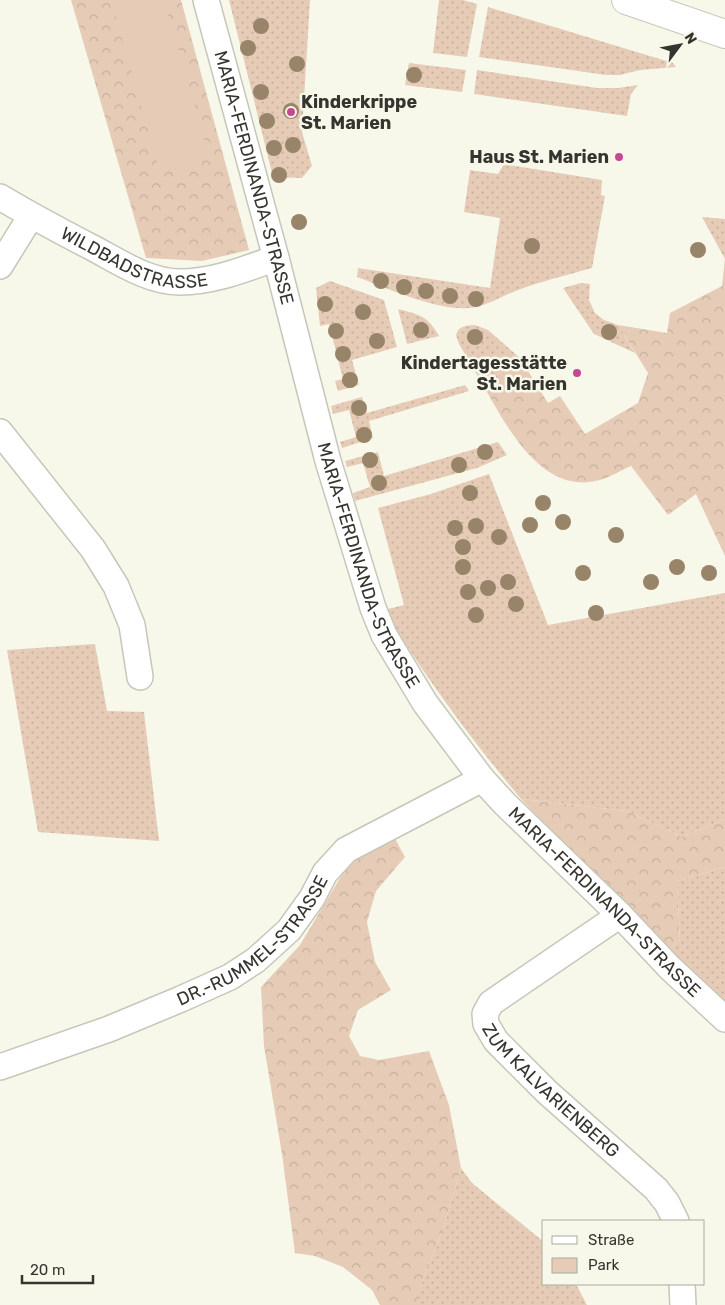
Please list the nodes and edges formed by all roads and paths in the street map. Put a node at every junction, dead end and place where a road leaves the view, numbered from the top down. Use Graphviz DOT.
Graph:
graph roads {
  1 [pos="206,0"];
  2 [pos="626,0"];
  3 [pos="725,34"];
  4 [pos="0,197"];
  5 [pos="31,216"];
  6 [pos="276,258"];
  7 [pos="0,266"];
  8 [pos="0,432"];
  9 [pos="140,677"];
  10 [pos="482,779"];
  11 [pos="620,915"];
  12 [pos="725,1019"];
  13 [pos="0,1068"];
  14 [pos="676,1220"];
  15 [pos="682,1285"];
  16 [pos="683,1305"];
  1 -- 6 [label="street, MARIA-FERDINANDA-STRASSE"];
  2 -- 3 [label="main road"];
  4 -- 5 [label="street, WILDBADSTRASSE"];
  5 -- 6 [label="street, WILDBADSTRASSE"];
  5 -- 7 [label="street"];
  6 -- 10 [label="street, MARIA-FERDINANDA-STRASSE"];
  8 -- 9 [label="street"];
  10 -- 11 [label="street, MARIA-FERDINANDA-STRASSE"];
  10 -- 13 [label="street, DR.-RUMMEL-STRASSE"];
  11 -- 12 [label="street, MARIA-FERDINANDA-STRASSE"];
  11 -- 14 [label="street, ZUM KALVARIENBERG"];
  15 -- 16 [label="street"];
}
